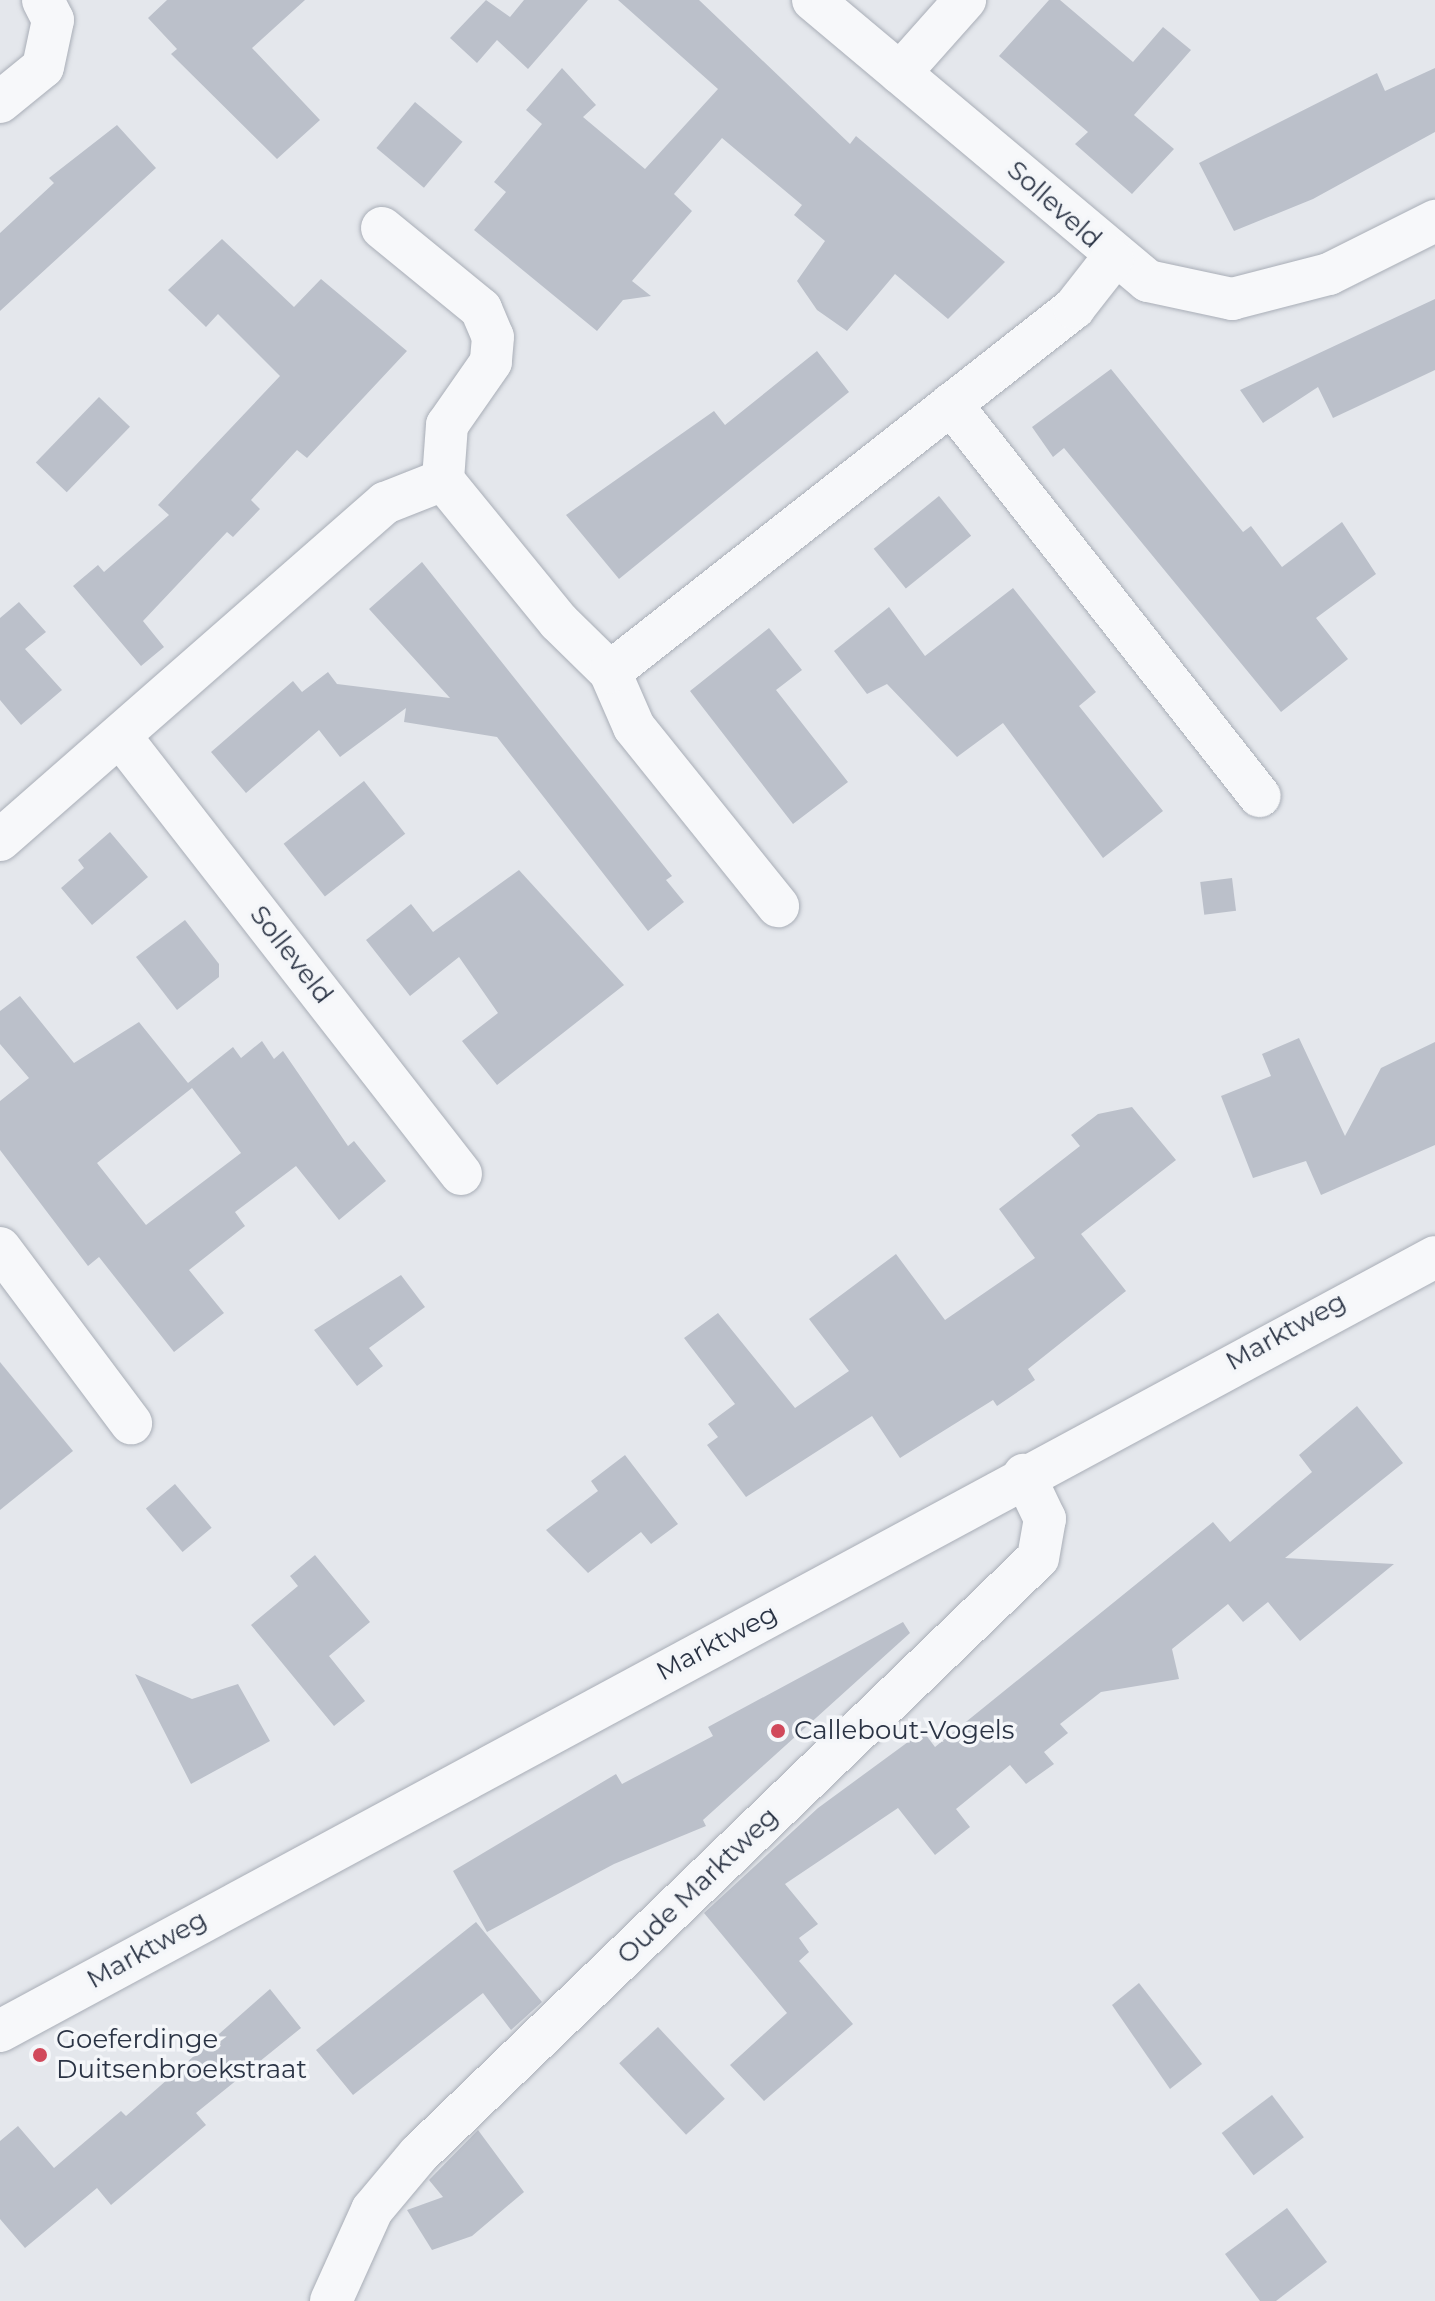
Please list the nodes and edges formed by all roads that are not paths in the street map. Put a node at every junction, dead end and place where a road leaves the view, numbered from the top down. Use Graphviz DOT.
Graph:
graph roads {
  1 [pos="43,0"];
  2 [pos="813,0"];
  3 [pos="965,0"];
  4 [pos="900,73"];
  5 [pos="0,102"];
  6 [pos="1435,221"];
  7 [pos="382,228"];
  8 [pos="1113,258"];
  9 [pos="951,404"];
  10 [pos="443,480"];
  11 [pos="610,672"];
  12 [pos="120,736"];
  13 [pos="1259,796"];
  14 [pos="0,840"];
  15 [pos="778,906"];
  16 [pos="461,1174"];
  17 [pos="0,1248"];
  18 [pos="1435,1257"];
  19 [pos="131,1423"];
  20 [pos="1024,1475"];
  21 [pos="0,2031"];
  22 [pos="331,2301"];
  1 -- 5 [label="street"];
  2 -- 4 [label="street, Solleveld"];
  3 -- 4 [label="street"];
  4 -- 8 [label="street, Solleveld"];
  6 -- 8 [label="street"];
  7 -- 10 [label="street"];
  8 -- 9 [label="street, Solleveld"];
  9 -- 11 [label="street, Solleveld"];
  9 -- 13 [label="street"];
  10 -- 11 [label="street"];
  10 -- 12 [label="street"];
  11 -- 15 [label="street"];
  12 -- 14 [label="street"];
  12 -- 16 [label="street, Solleveld"];
  17 -- 19 [label="street"];
  18 -- 20 [label="street, Marktweg"];
  20 -- 21 [label="street, Marktweg"];
  20 -- 22 [label="street, Oude Marktweg"];
}
